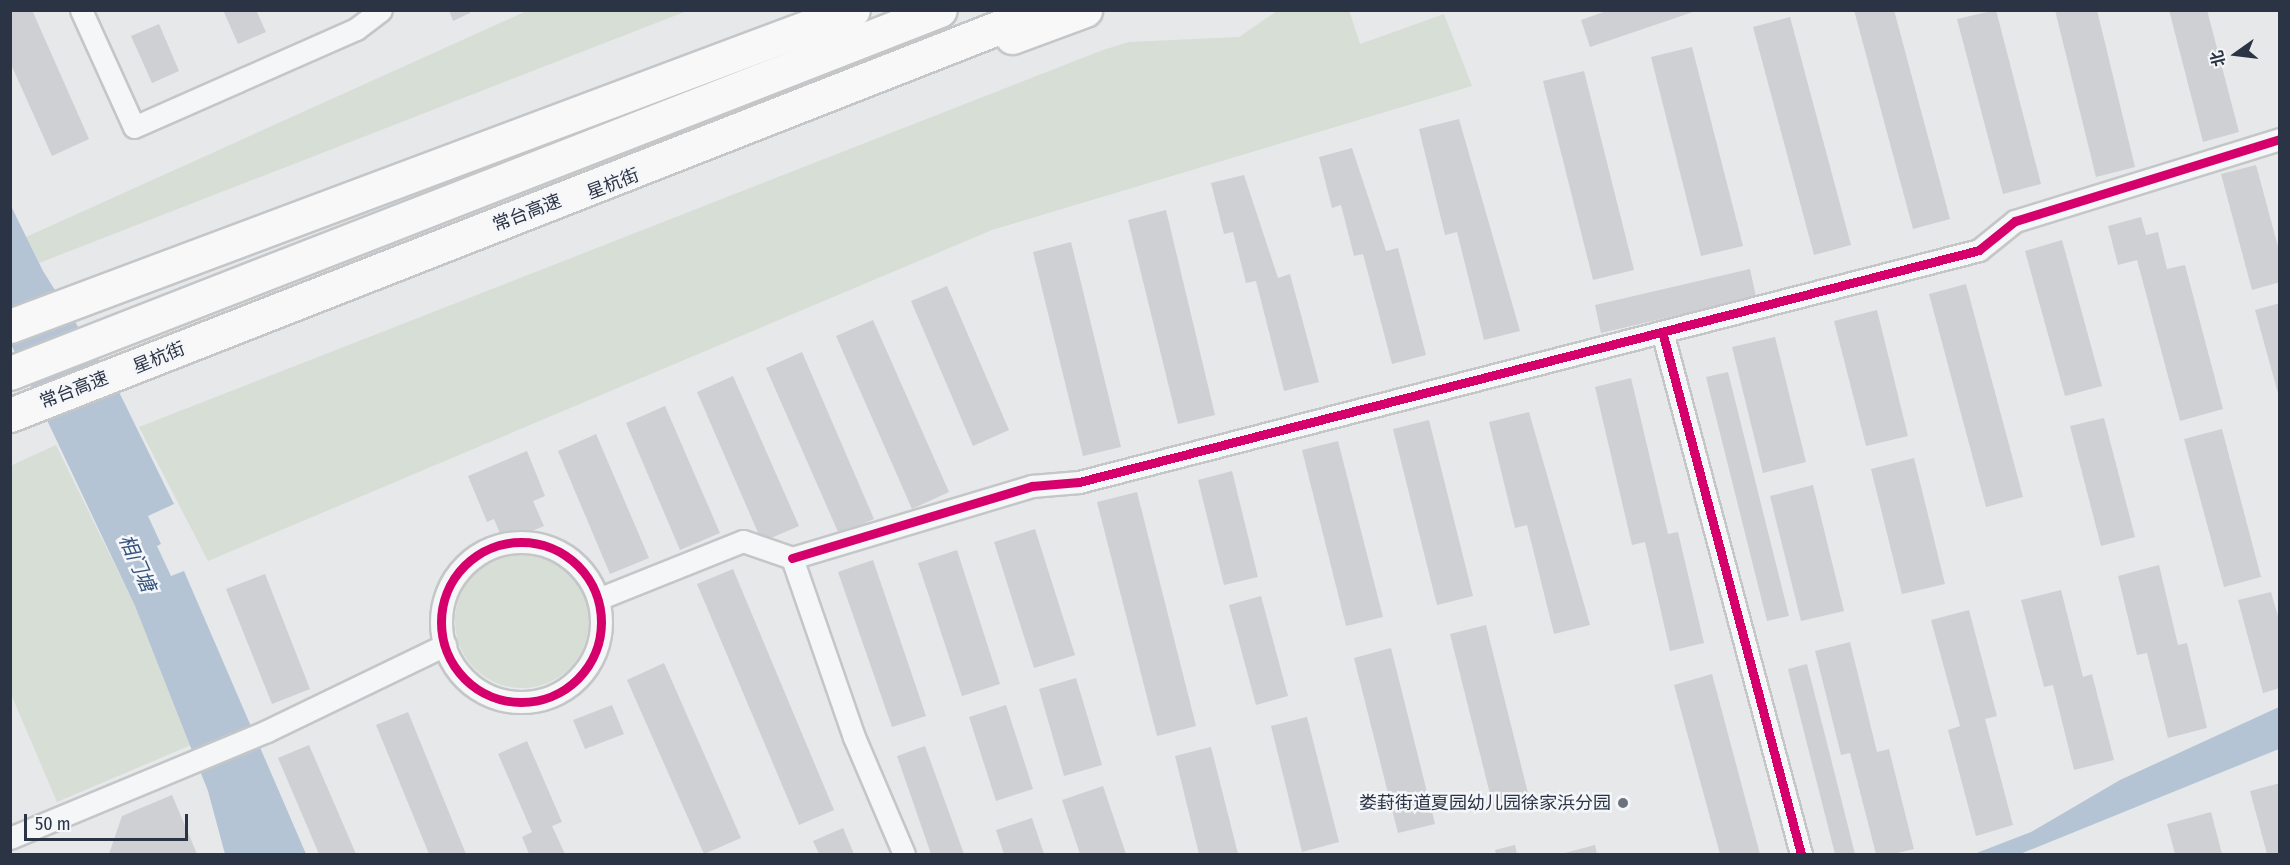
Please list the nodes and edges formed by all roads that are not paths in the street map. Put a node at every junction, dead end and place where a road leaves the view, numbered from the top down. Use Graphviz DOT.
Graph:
graph roads {
  1 [pos="81,10"];
  2 [pos="381,10"];
  3 [pos="853,10"];
  4 [pos="940,10"];
  5 [pos="1043,10"];
  6 [pos="1085,10"];
  7 [pos="2280,139"];
  8 [pos="10,326"];
  9 [pos="1663,335"];
  10 [pos="10,373"];
  11 [pos="18,415"];
  12 [pos="792,558"];
  13 [pos="598,599"];
  14 [pos="445,645"];
  15 [pos="10,838"];
  16 [pos="904,855"];
  17 [pos="1801,855"];
  1 -- 2 [label="street"];
  3 -- 8 [label="main road"];
  4 -- 10 [label="main road"];
  5 -- 11 [label="main road, 常台高速"];
  6 -- 11 [label="main road, 星杭街"];
  7 -- 9 [label="street"];
  9 -- 12 [label="street"];
  9 -- 17 [label="street"];
  12 -- 13 [label="street"];
  12 -- 16 [label="street"];
  13 -- 14 [label="street"];
  13 -- 14 [label="street"];
  14 -- 15 [label="street"];
}
